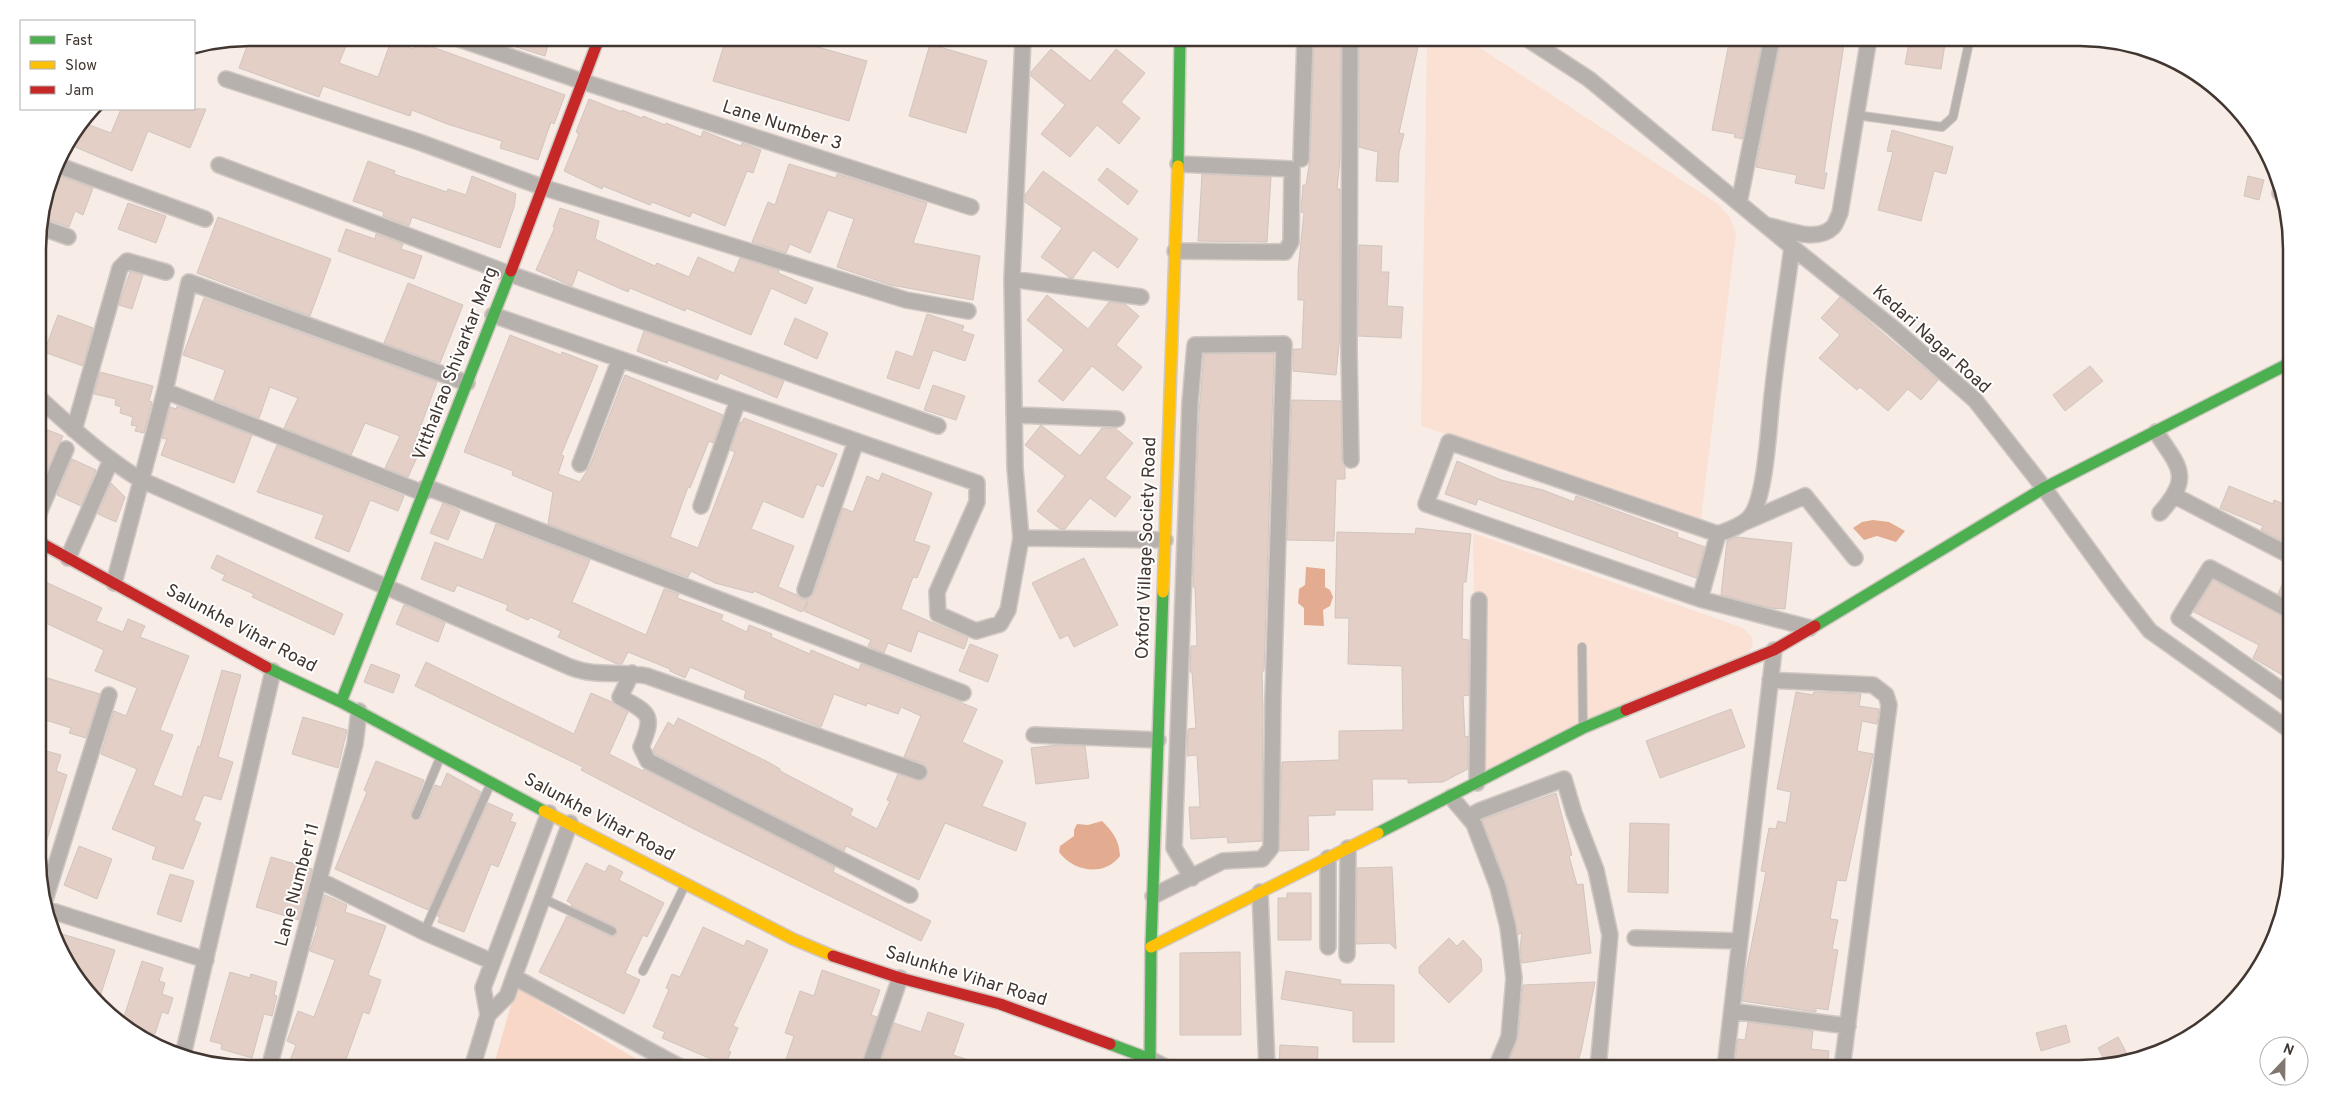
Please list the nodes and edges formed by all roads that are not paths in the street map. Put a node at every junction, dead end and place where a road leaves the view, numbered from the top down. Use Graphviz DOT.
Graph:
graph roads {
  1 [pos="479,46"];
  2 [pos="596,46"];
  3 [pos="1023,46"];
  4 [pos="1180,46"];
  5 [pos="1305,46"];
  6 [pos="1350,46"];
  7 [pos="1538,46"];
  8 [pos="1770,46"];
  9 [pos="1868,46"];
  10 [pos="1968,46"];
  11 [pos="226,79"];
  12 [pos="581,81"];
  13 [pos="1856,115"];
  14 [pos="1301,159"];
  15 [pos="1178,164"];
  16 [pos="219,165"];
  17 [pos="64,167"];
  18 [pos="542,187"];
  19 [pos="1739,203"];
  20 [pos="972,207"];
  21 [pos="205,218"];
  22 [pos="1766,226"];
  23 [pos="48,229"];
  24 [pos="68,237"];
  25 [pos="1792,247"];
  26 [pos="1175,251"];
  27 [pos="166,272"];
  28 [pos="510,274"];
  29 [pos="1012,279"];
  30 [pos="1142,297"];
  31 [pos="968,311"];
  32 [pos="493,316"];
  33 [pos="1172,345"];
  34 [pos="1194,345"];
  35 [pos="620,359"];
  36 [pos="2283,367"];
  37 [pos="467,383"];
  38 [pos="164,391"];
  39 [pos="738,400"];
  40 [pos="46,404"];
  41 [pos="1014,416"];
  42 [pos="1117,419"];
  43 [pos="938,426"];
  44 [pos="74,430"];
  45 [pos="2156,432"];
  46 [pos="856,441"];
  47 [pos="66,449"];
  48 [pos="111,460"];
  49 [pos="1351,460"];
  50 [pos="580,464"];
  51 [pos="142,480"];
  52 [pos="2044,488"];
  53 [pos="425,490"];
  54 [pos="46,496"];
  55 [pos="2175,496"];
  56 [pos="701,506"];
  57 [pos="2160,513"];
  58 [pos="1741,524"];
  59 [pos="1718,534"];
  60 [pos="1021,538"];
  61 [pos="1165,540"];
  62 [pos="46,546"];
  63 [pos="2283,552"];
  64 [pos="68,558"];
  65 [pos="1855,558"];
  66 [pos="114,583"];
  67 [pos="387,586"];
  68 [pos="805,590"];
  69 [pos="1700,599"];
  70 [pos="1479,600"];
  71 [pos="2283,606"];
  72 [pos="1810,628"];
  73 [pos="1582,647"];
  74 [pos="1774,650"];
  75 [pos="273,671"];
  76 [pos="632,673"];
  77 [pos="1770,680"];
  78 [pos="2283,691"];
  79 [pos="963,694"];
  80 [pos="109,695"];
  81 [pos="342,702"];
  82 [pos="359,711"];
  83 [pos="2283,725"];
  84 [pos="1583,728"];
  85 [pos="1034,735"];
  86 [pos="1158,740"];
  87 [pos="441,756"];
  88 [pos="919,772"];
  89 [pos="1477,783"];
  90 [pos="491,784"];
  91 [pos="1451,797"];
  92 [pos="549,813"];
  93 [pos="416,815"];
  94 [pos="1469,818"];
  95 [pos="570,823"];
  96 [pos="1348,848"];
  97 [pos="1328,858"];
  98 [pos="319,880"];
  99 [pos="1188,880"];
  100 [pos="685,885"];
  101 [pos="49,888"];
  102 [pos="1260,892"];
  103 [pos="910,895"];
  104 [pos="1154,896"];
  105 [pos="542,898"];
  106 [pos="53,911"];
  107 [pos="612,931"];
  108 [pos="424,932"];
  109 [pos="1635,938"];
  110 [pos="1740,941"];
  111 [pos="1151,947"];
  112 [pos="1328,947"];
  113 [pos="1347,955"];
  114 [pos="206,960"];
  115 [pos="493,962"];
  116 [pos="643,971"];
  117 [pos="514,977"];
  118 [pos="900,978"];
  119 [pos="1732,1011"];
  120 [pos="488,1015"];
  121 [pos="1848,1026"];
  122 [pos="184,1049"];
  123 [pos="1150,1059"];
  124 [pos="271,1060"];
  125 [pos="474,1060"];
  126 [pos="667,1060"];
  127 [pos="872,1060"];
  128 [pos="1267,1060"];
  129 [pos="1499,1060"];
  130 [pos="1599,1060"];
  131 [pos="1726,1060"];
  132 [pos="1843,1060"];
  1 -- 12 [label="street, Lane Number 3"];
  2 -- 12 [label="street, Vitthalrao Shivarkar Marg"];
  3 -- 29 [label="street"];
  4 -- 15 [label="street, Oxford Village Society Road"];
  5 -- 14 [label="street"];
  6 -- 49 [label="street"];
  7 -- 19 [label="street, Kedari Nagar Road"];
  8 -- 19 [label="street"];
  9 -- 13 [label="street"];
  10 -- 13 [label="lane"];
  11 -- 18 [label="street"];
  12 -- 18 [label="street, Vitthalrao Shivarkar Marg"];
  12 -- 20 [label="street, Lane Number 3"];
  13 -- 22 [label="street"];
  15 -- 26 [label="street, Oxford Village Society Road"];
  15 -- 26 [label="street"];
  16 -- 28 [label="street"];
  17 -- 21 [label="street"];
  18 -- 28 [label="street, Vitthalrao Shivarkar Marg"];
  18 -- 31 [label="street"];
  19 -- 22 [label="street, Kedari Nagar Road"];
  22 -- 25 [label="street, Kedari Nagar Road"];
  23 -- 24 [label="street"];
  25 -- 52 [label="street, Kedari Nagar Road"];
  25 -- 58 [label="street"];
  26 -- 33 [label="street, Oxford Village Society Road"];
  27 -- 44 [label="street"];
  28 -- 32 [label="street, Vitthalrao Shivarkar Marg"];
  28 -- 43 [label="street"];
  29 -- 30 [label="street"];
  29 -- 41 [label="street"];
  32 -- 35 [label="street"];
  32 -- 37 [label="street, Vitthalrao Shivarkar Marg"];
  33 -- 34 [label="street"];
  33 -- 61 [label="street, Oxford Village Society Road"];
  34 -- 99 [label="street"];
  34 -- 99 [label="street"];
  35 -- 39 [label="street"];
  35 -- 50 [label="street"];
  36 -- 45 [label="street"];
  37 -- 38 [label="street"];
  37 -- 53 [label="street, Vitthalrao Shivarkar Marg"];
  38 -- 51 [label="street"];
  38 -- 53 [label="street"];
  39 -- 46 [label="street"];
  39 -- 56 [label="street"];
  40 -- 44 [label="street"];
  41 -- 42 [label="street"];
  41 -- 60 [label="street"];
  44 -- 48 [label="street"];
  45 -- 52 [label="street"];
  45 -- 55 [label="street"];
  46 -- 60 [label="street"];
  46 -- 68 [label="street"];
  47 -- 54 [label="street"];
  48 -- 51 [label="street"];
  48 -- 64 [label="street"];
  51 -- 66 [label="street"];
  51 -- 67 [label="street"];
  52 -- 72 [label="street"];
  52 -- 83 [label="street, Kedari Nagar Road"];
  53 -- 67 [label="street, Vitthalrao Shivarkar Marg"];
  53 -- 79 [label="street"];
  55 -- 57 [label="street"];
  55 -- 63 [label="street"];
  58 -- 59 [label="street"];
  58 -- 65 [label="street"];
  59 -- 69 [label="street"];
  59 -- 69 [label="street"];
  60 -- 61 [label="street"];
  61 -- 86 [label="street, Oxford Village Society Road"];
  62 -- 64 [label="street, Salunkhe Vihar Road"];
  64 -- 66 [label="street, Salunkhe Vihar Road"];
  66 -- 75 [label="street, Salunkhe Vihar Road"];
  67 -- 76 [label="street"];
  67 -- 81 [label="street, Vitthalrao Shivarkar Marg"];
  69 -- 72 [label="street"];
  70 -- 89 [label="street"];
  71 -- 78 [label="street"];
  72 -- 74 [label="street"];
  73 -- 84 [label="lane"];
  74 -- 77 [label="street"];
  74 -- 84 [label="street"];
  75 -- 81 [label="street, Salunkhe Vihar Road"];
  75 -- 114 [label="street"];
  76 -- 88 [label="street"];
  76 -- 103 [label="street"];
  77 -- 110 [label="street"];
  77 -- 121 [label="street"];
  80 -- 101 [label="street"];
  81 -- 82 [label="street, Salunkhe Vihar Road"];
  82 -- 87 [label="street, Salunkhe Vihar Road"];
  82 -- 98 [label="street, Lane Number 11"];
  84 -- 89 [label="street"];
  85 -- 86 [label="street"];
  86 -- 104 [label="street, Oxford Village Society Road"];
  87 -- 90 [label="street, Salunkhe Vihar Road"];
  87 -- 93 [label="lane"];
  89 -- 91 [label="street"];
  90 -- 92 [label="street, Salunkhe Vihar Road"];
  90 -- 108 [label="lane"];
  91 -- 94 [label="street"];
  91 -- 96 [label="street"];
  92 -- 95 [label="street, Salunkhe Vihar Road"];
  92 -- 115 [label="street"];
  94 -- 129 [label="street"];
  94 -- 130 [label="street"];
  95 -- 100 [label="street, Salunkhe Vihar Road"];
  95 -- 105 [label="street"];
  96 -- 97 [label="street"];
  96 -- 113 [label="street"];
  97 -- 102 [label="street"];
  97 -- 112 [label="street"];
  98 -- 108 [label="street"];
  98 -- 124 [label="street, Lane Number 11"];
  99 -- 104 [label="street"];
  100 -- 116 [label="lane"];
  100 -- 118 [label="street, Salunkhe Vihar Road"];
  102 -- 111 [label="street"];
  102 -- 128 [label="street"];
  104 -- 111 [label="street, Oxford Village Society Road"];
  105 -- 107 [label="lane"];
  105 -- 117 [label="street"];
  106 -- 114 [label="street"];
  108 -- 115 [label="street"];
  109 -- 110 [label="street"];
  110 -- 119 [label="street"];
  111 -- 123 [label="street, Oxford Village Society Road"];
  114 -- 122 [label="street"];
  115 -- 120 [label="street"];
  117 -- 120 [label="street"];
  117 -- 126 [label="street"];
  118 -- 123 [label="street, Salunkhe Vihar Road"];
  118 -- 127 [label="street"];
  119 -- 121 [label="street"];
  119 -- 131 [label="street"];
  120 -- 125 [label="street"];
  121 -- 132 [label="street"];
}
